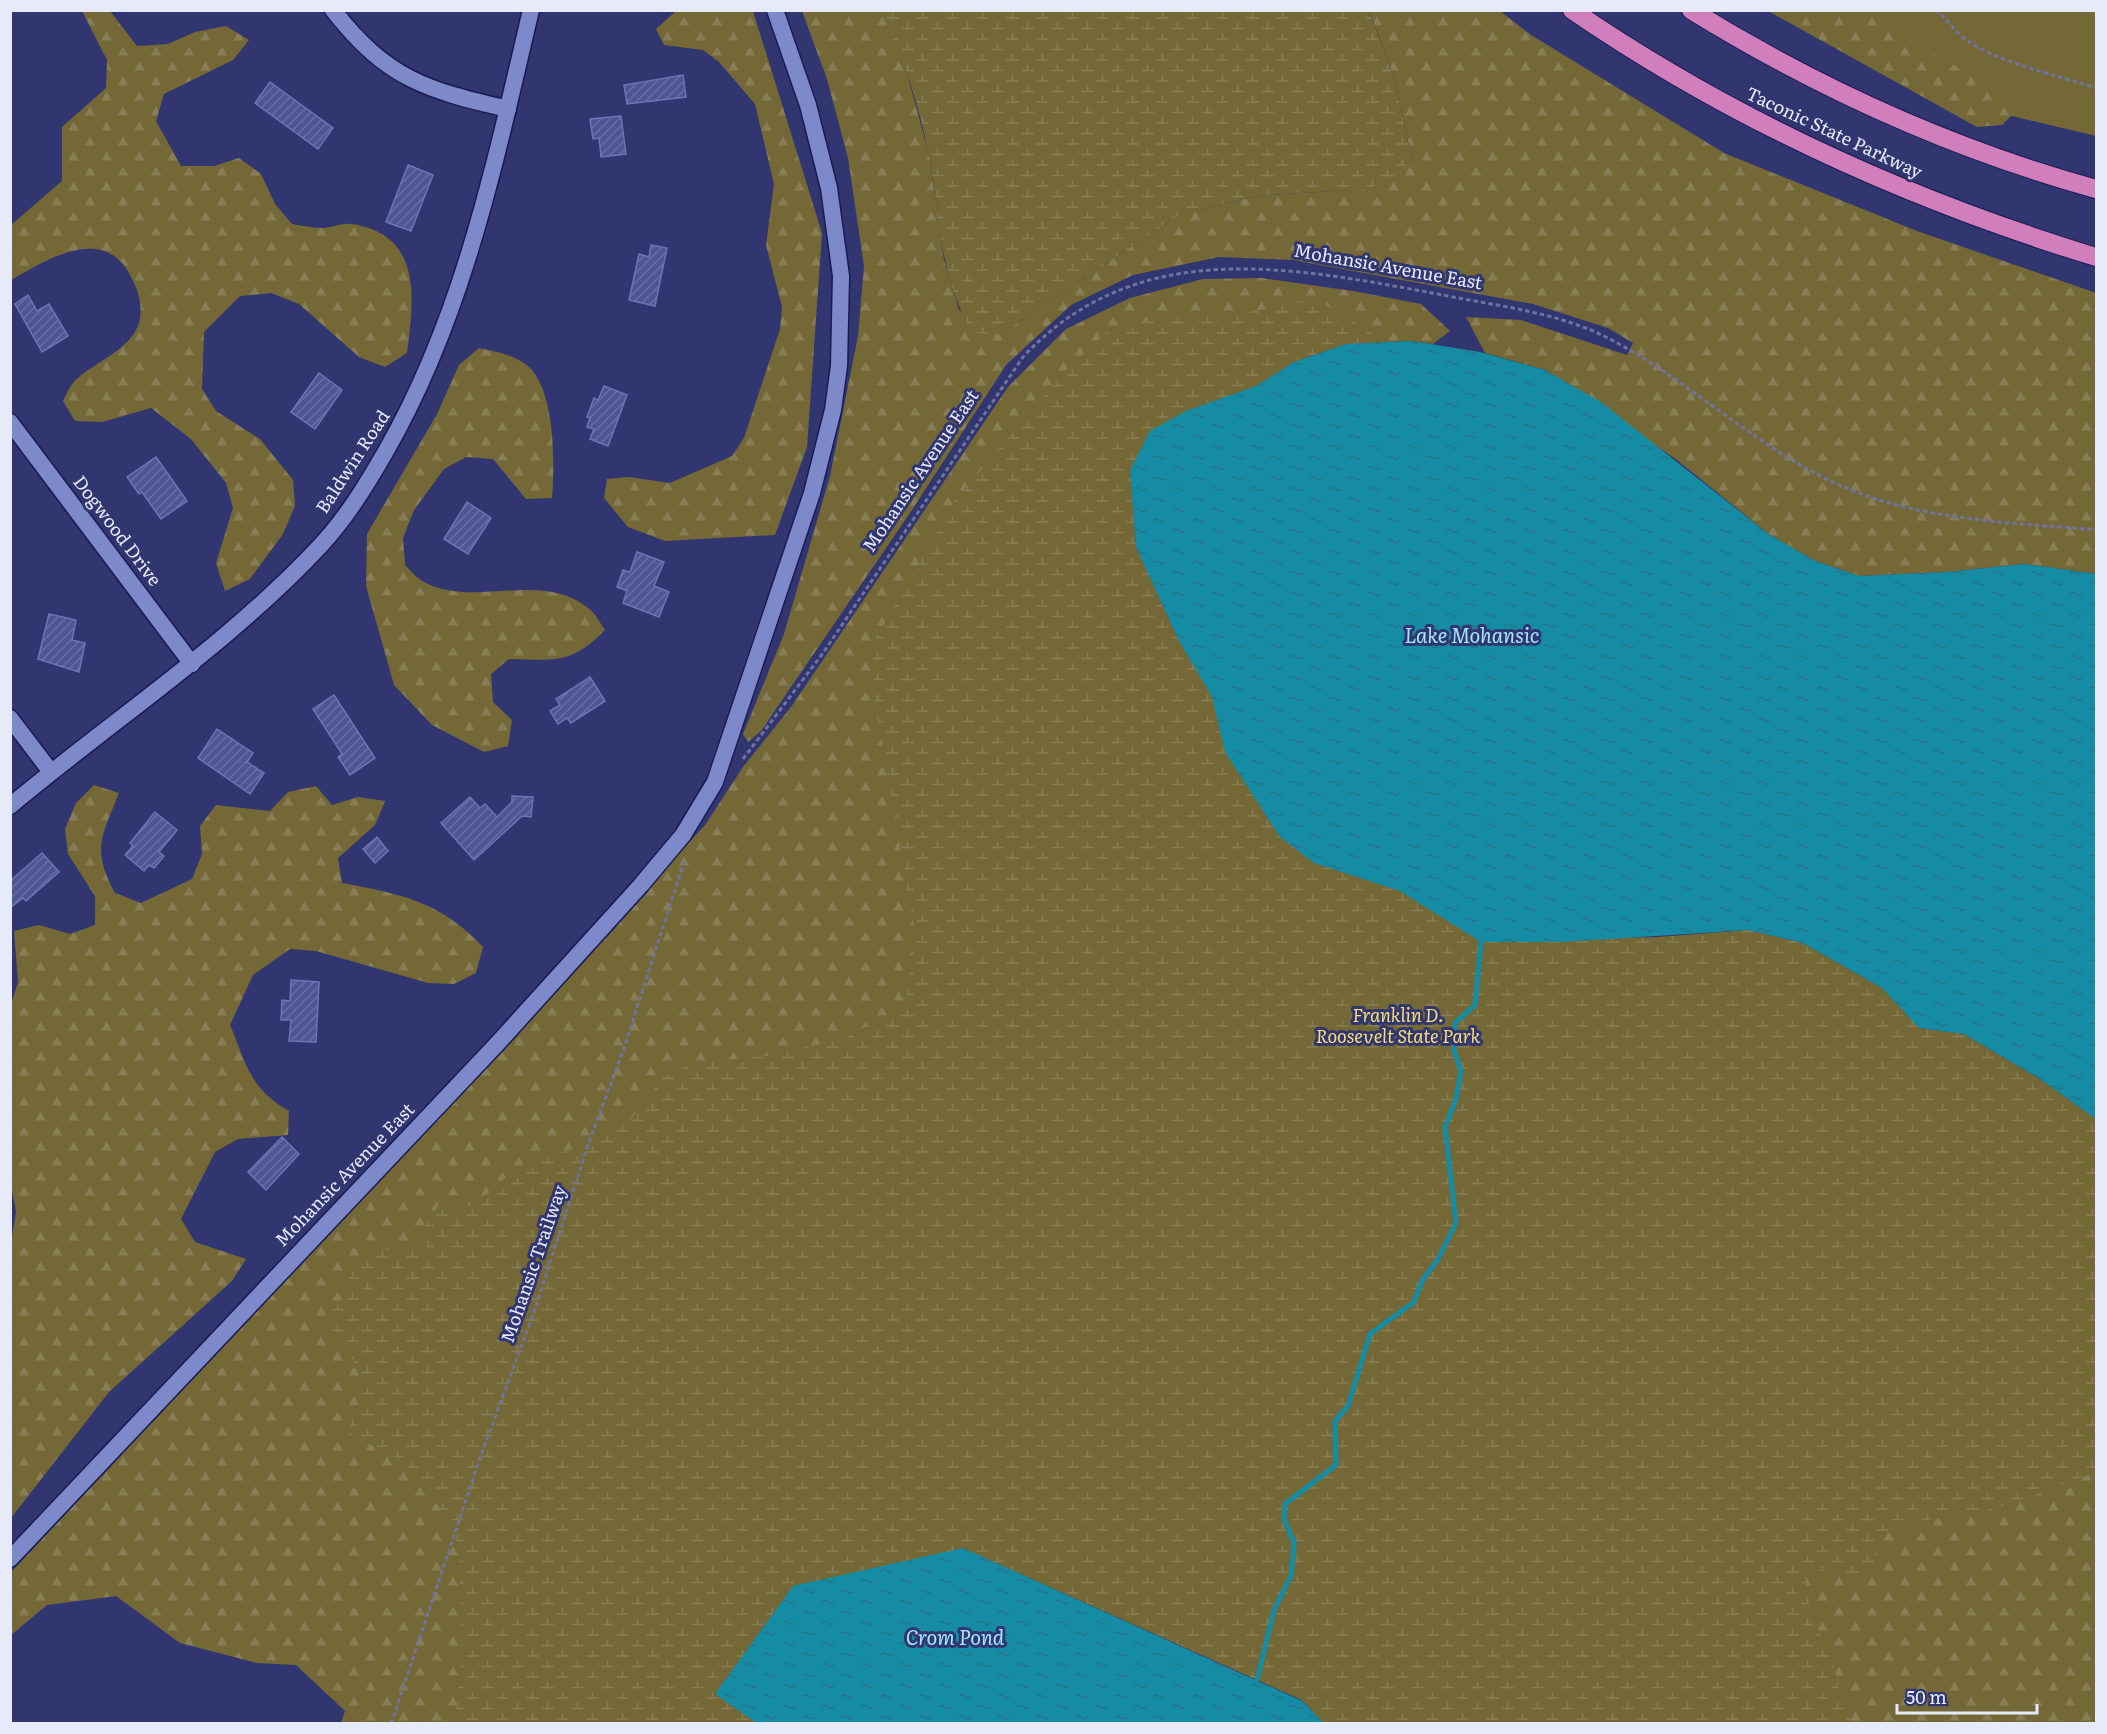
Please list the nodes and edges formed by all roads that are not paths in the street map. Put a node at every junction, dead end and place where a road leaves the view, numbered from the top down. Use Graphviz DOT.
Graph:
graph roads {
  1 [pos="333,10"];
  2 [pos="531,10"];
  3 [pos="775,10"];
  4 [pos="1572,10"];
  5 [pos="1691,10"];
  6 [pos="508,109"];
  7 [pos="2097,189"];
  8 [pos="2097,256"];
  9 [pos="10,422"];
  10 [pos="192,664"];
  11 [pos="10,718"];
  12 [pos="51,772"];
  13 [pos="10,806"];
  14 [pos="10,1559"];
  1 -- 6 [label="street"];
  2 -- 6 [label="street, Baldwin Road"];
  3 -- 14 [label="street, Mohansic Avenue East"];
  4 -- 8 [label="highway, Taconic State Parkway"];
  5 -- 7 [label="highway"];
  6 -- 10 [label="street, Baldwin Road"];
  9 -- 10 [label="street, Dogwood Drive"];
  10 -- 12 [label="street, Baldwin Road"];
  11 -- 12 [label="street"];
  12 -- 13 [label="street, Baldwin Road"];
}
